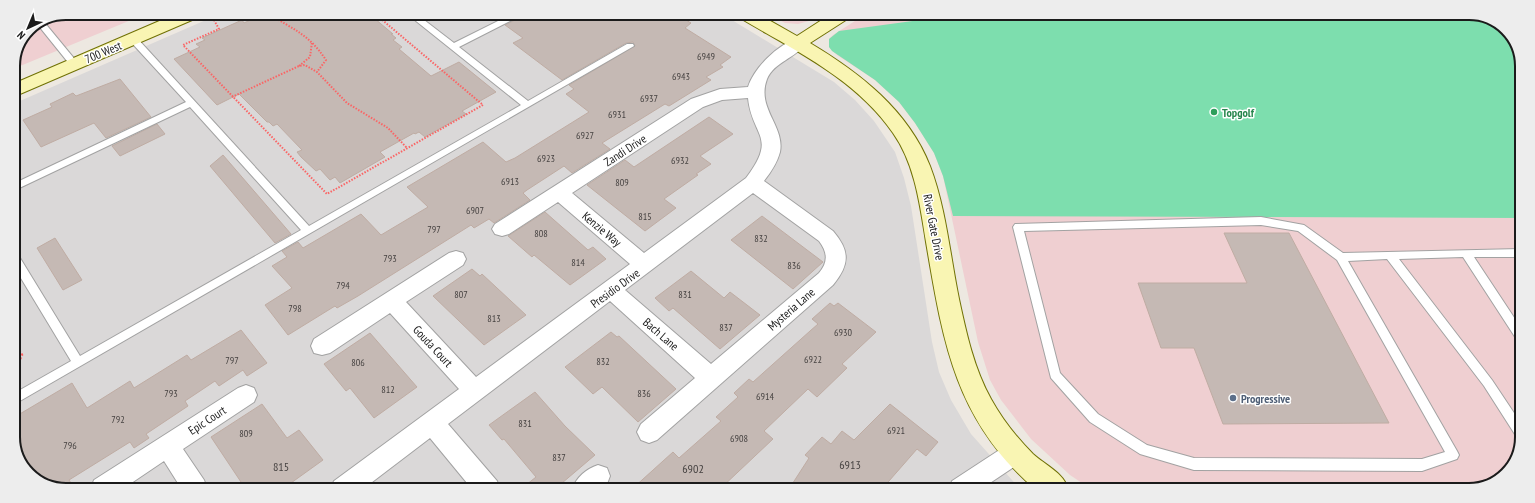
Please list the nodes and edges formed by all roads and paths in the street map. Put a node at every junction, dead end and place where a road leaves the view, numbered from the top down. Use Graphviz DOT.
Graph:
graph roads {
  1 [pos="170,20"];
  2 [pos="214,20"];
  3 [pos="278,20"];
  4 [pos="382,20"];
  5 [pos="418,20"];
  6 [pos="505,20"];
  7 [pos="756,20"];
  8 [pos="834,20"];
  9 [pos="48,32"];
  10 [pos="133,39"];
  11 [pos="312,42"];
  12 [pos="797,44"];
  13 [pos="630,46"];
  14 [pos="453,47"];
  15 [pos="74,64"];
  16 [pos="299,66"];
  17 [pos="317,72"];
  18 [pos="20,88"];
  19 [pos="756,92"];
  20 [pos="232,97"];
  21 [pos="192,103"];
  22 [pos="527,105"];
  23 [pos="407,148"];
  24 [pos="753,184"];
  25 [pos="20,185"];
  26 [pos="558,193"];
  27 [pos="502,229"];
  28 [pos="308,231"];
  29 [pos="1466,253"];
  30 [pos="1515,253"];
  31 [pos="1390,255"];
  32 [pos="1341,257"];
  33 [pos="456,259"];
  34 [pos="645,265"];
  35 [pos="20,268"];
  36 [pos="611,290"];
  37 [pos="392,301"];
  38 [pos="1515,328"];
  39 [pos="322,346"];
  40 [pos="78,363"];
  41 [pos="711,378"];
  42 [pos="475,391"];
  43 [pos="246,395"];
  44 [pos="20,396"];
  45 [pos="432,423"];
  46 [pos="1515,424"];
  47 [pos="649,432"];
  48 [pos="168,446"];
  49 [pos="1015,453"];
  50 [pos="111,483"];
  51 [pos="192,483"];
  52 [pos="350,483"];
  53 [pos="483,483"];
  54 [pos="970,483"];
  55 [pos="1048,483"];
  1 -- 10 [label="street, 700 West"];
  2 -- 20 [label="path"];
  3 -- 11 [label="path"];
  4 -- 23 [label="path"];
  5 -- 14 [label="lane"];
  6 -- 14 [label="lane"];
  7 -- 12 [label="street, River Gate Drive"];
  8 -- 12 [label="street"];
  9 -- 15 [label="lane"];
  10 -- 15 [label="street, 700 West"];
  10 -- 21 [label="lane"];
  11 -- 16 [label="path"];
  11 -- 17 [label="path"];
  12 -- 19 [label="street"];
  12 -- 49 [label="street, River Gate Drive"];
  13 -- 22 [label="lane"];
  14 -- 22 [label="lane"];
  15 -- 18 [label="street, 700 West"];
  16 -- 17 [label="path"];
  16 -- 20 [label="path"];
  17 -- 23 [label="path"];
  19 -- 24 [label="street, Presidio Drive"];
  19 -- 26 [label="street, Zandi Drive"];
  20 -- 23 [label="path"];
  21 -- 25 [label="lane"];
  21 -- 28 [label="lane"];
  22 -- 28 [label="lane"];
  24 -- 34 [label="street, Presidio Drive"];
  24 -- 41 [label="street, Mysteria Lane"];
  26 -- 27 [label="street, Zandi Drive"];
  26 -- 34 [label="street, Kenzie Way"];
  28 -- 40 [label="lane"];
  29 -- 30 [label="lane"];
  29 -- 31 [label="lane"];
  29 -- 38 [label="lane"];
  31 -- 32 [label="lane"];
  31 -- 46 [label="lane"];
  32 -- 32 [label="lane"];
  33 -- 37 [label="street"];
  34 -- 36 [label="street, Presidio Drive"];
  35 -- 40 [label="lane"];
  36 -- 41 [label="street, Bach Lane"];
  36 -- 42 [label="street, Presidio Drive"];
  37 -- 39 [label="street"];
  37 -- 42 [label="street, Gouda Court"];
  40 -- 44 [label="lane"];
  41 -- 47 [label="street, Mysteria Lane"];
  42 -- 45 [label="street, Presidio Drive"];
  43 -- 48 [label="street, Epic Court"];
  45 -- 52 [label="street, Presidio Drive"];
  45 -- 53 [label="street"];
  48 -- 50 [label="street, Epic Court"];
  48 -- 51 [label="street"];
  49 -- 54 [label="street"];
  49 -- 55 [label="street, River Gate Drive"];
}
